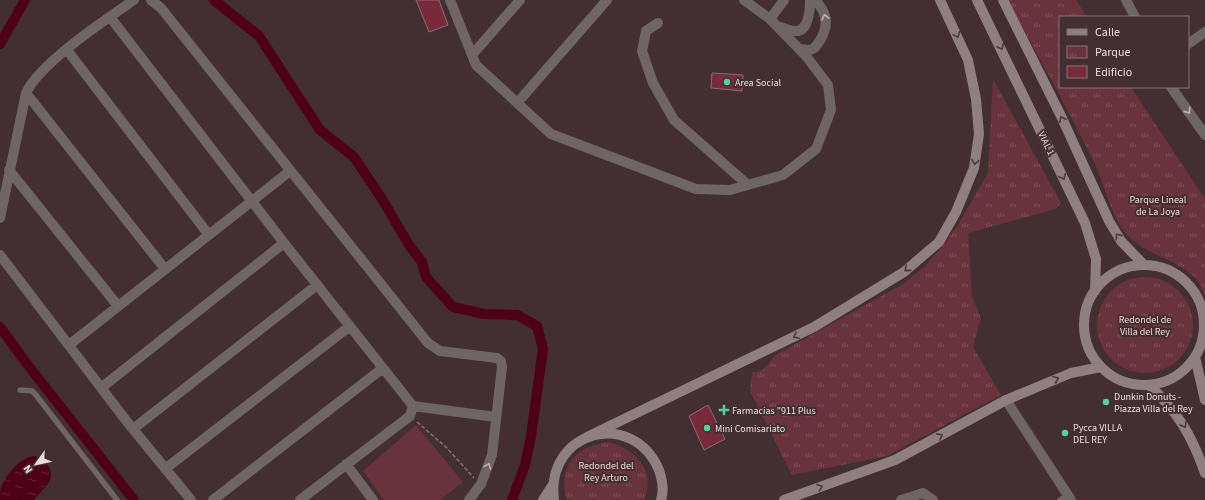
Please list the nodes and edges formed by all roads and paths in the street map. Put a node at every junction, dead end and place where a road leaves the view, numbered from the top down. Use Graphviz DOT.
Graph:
graph roads {
  1 [pos="134,0"];
  2 [pos="151,0"];
  3 [pos="450,0"];
  4 [pos="520,0"];
  5 [pos="606,0"];
  6 [pos="744,0"];
  7 [pos="784,0"];
  8 [pos="810,0"];
  9 [pos="815,0"];
  10 [pos="940,0"];
  11 [pos="977,0"];
  12 [pos="1003,0"];
  13 [pos="1129,1"];
  14 [pos="1135,16"];
  15 [pos="110,17"];
  16 [pos="770,19"];
  17 [pos="658,23"];
  18 [pos="778,27"];
  19 [pos="1205,32"];
  20 [pos="1189,43"];
  21 [pos="800,49"];
  22 [pos="66,50"];
  23 [pos="472,55"];
  24 [pos="1172,88"];
  25 [pos="26,93"];
  26 [pos="518,102"];
  27 [pos="1205,135"];
  28 [pos="9,170"];
  29 [pos="290,171"];
  30 [pos="748,185"];
  31 [pos="253,201"];
  32 [pos="0,218"];
  33 [pos="209,235"];
  34 [pos="284,244"];
  35 [pos="0,255"];
  36 [pos="1144,265"];
  37 [pos="165,269"];
  38 [pos="317,285"];
  39 [pos="1094,291"];
  40 [pos="118,306"];
  41 [pos="350,326"];
  42 [pos="69,344"];
  43 [pos="1195,357"];
  44 [pos="1101,367"];
  45 [pos="383,368"];
  46 [pos="1149,385"];
  47 [pos="101,388"];
  48 [pos="20,390"];
  49 [pos="1006,400"];
  50 [pos="1205,400"];
  51 [pos="413,406"];
  52 [pos="410,416"];
  53 [pos="496,417"];
  54 [pos="133,429"];
  55 [pos="588,437"];
  56 [pos="346,464"];
  57 [pos="166,468"];
  58 [pos="1205,473"];
  59 [pos="476,480"];
  60 [pos="552,486"];
  61 [pos="1067,498"];
  62 [pos="117,500"];
  63 [pos="191,500"];
  64 [pos="213,500"];
  65 [pos="300,500"];
  66 [pos="373,500"];
  67 [pos="469,500"];
  68 [pos="543,500"];
  69 [pos="554,500"];
  70 [pos="661,500"];
  71 [pos="784,500"];
  72 [pos="901,500"];
  73 [pos="933,500"];
  1 -- 15 [label="street"];
  2 -- 29 [label="street"];
  3 -- 23 [label="street"];
  4 -- 23 [label="street"];
  5 -- 26 [label="street"];
  6 -- 16 [label="street"];
  7 -- 16 [label="street"];
  8 -- 18 [label="street"];
  21 -- 9 [label="street, one-way"];
  10 -- 55 [label="street, one-way"];
  11 -- 39 [label="street, VIAL 1, one-way"];
  36 -- 12 [label="street, one-way"];
  13 -- 14 [label="street"];
  15 -- 22 [label="street"];
  15 -- 31 [label="street"];
  16 -- 18 [label="street"];
  17 -- 30 [label="street"];
  18 -- 21 [label="street"];
  19 -- 20 [label="street"];
  21 -- 30 [label="street"];
  22 -- 25 [label="street"];
  22 -- 33 [label="street"];
  23 -- 26 [label="street"];
  24 -- 27 [label="street, one-way"];
  25 -- 28 [label="street"];
  25 -- 37 [label="street"];
  26 -- 30 [label="street"];
  28 -- 32 [label="street"];
  28 -- 40 [label="street"];
  29 -- 31 [label="street"];
  29 -- 53 [label="street"];
  31 -- 33 [label="street"];
  31 -- 34 [label="street"];
  33 -- 37 [label="street"];
  34 -- 38 [label="street"];
  34 -- 47 [label="street"];
  35 -- 42 [label="street"];
  36 -- 39 [label="street"];
  36 -- 43 [label="street"];
  37 -- 40 [label="street"];
  38 -- 41 [label="street"];
  38 -- 54 [label="street"];
  39 -- 44 [label="street"];
  40 -- 42 [label="street"];
  41 -- 45 [label="street"];
  41 -- 57 [label="street"];
  42 -- 47 [label="street"];
  43 -- 46 [label="street"];
  43 -- 50 [label="street"];
  44 -- 46 [label="street"];
  49 -- 44 [label="street, one-way"];
  45 -- 51 [label="street"];
  45 -- 64 [label="street"];
  46 -- 58 [label="street, one-way"];
  47 -- 54 [label="street"];
  48 -- 62 [label="lane"];
  49 -- 61 [label="street"];
  71 -- 49 [label="street, one-way"];
  51 -- 52 [label="street"];
  51 -- 53 [label="street"];
  52 -- 56 [label="street"];
  52 -- 59 [label="path"];
  67 -- 53 [label="street, one-way"];
  54 -- 57 [label="street"];
  55 -- 60 [label="street"];
  55 -- 70 [label="street"];
  56 -- 65 [label="street"];
  56 -- 66 [label="street"];
  57 -- 63 [label="street"];
  60 -- 68 [label="street"];
  60 -- 69 [label="street"];
  72 -- 73 [label="street"];
}
